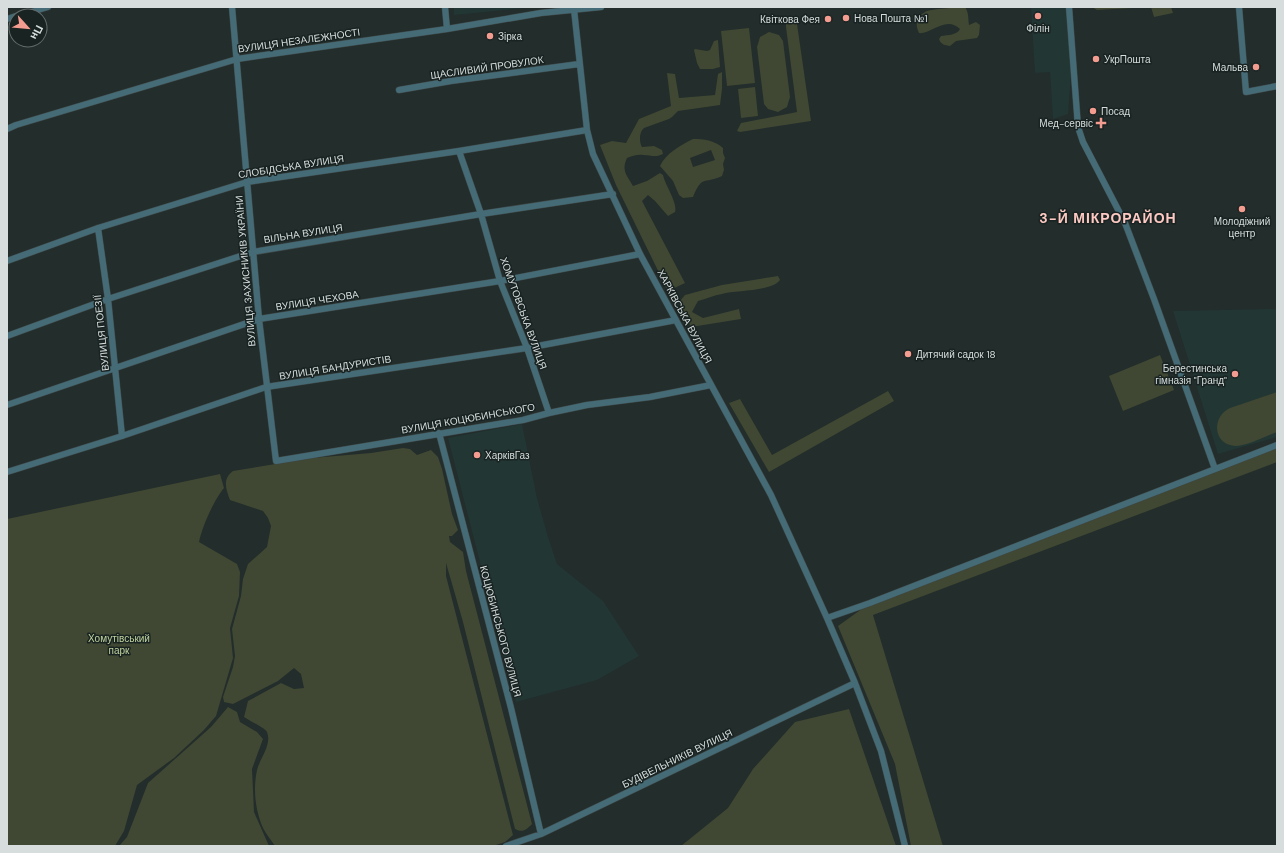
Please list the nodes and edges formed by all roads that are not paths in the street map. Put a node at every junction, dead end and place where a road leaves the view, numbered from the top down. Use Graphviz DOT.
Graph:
graph roads {
  1 [pos="232,7"];
  2 [pos="445,7"];
  3 [pos="601,7"];
  4 [pos="1069,7"];
  5 [pos="1239,7"];
  6 [pos="574,8"];
  7 [pos="447,29"];
  8 [pos="237,59"];
  9 [pos="579,64"];
  10 [pos="1277,86"];
  11 [pos="399,90"];
  12 [pos="7,129"];
  13 [pos="587,130"];
  14 [pos="459,151"];
  15 [pos="248,182"];
  16 [pos="613,194"];
  17 [pos="481,214"];
  18 [pos="98,228"];
  19 [pos="253,252"];
  20 [pos="640,254"];
  21 [pos="7,261"];
  22 [pos="500,281"];
  23 [pos="108,299"];
  24 [pos="259,319"];
  25 [pos="676,320"];
  26 [pos="7,336"];
  27 [pos="527,348"];
  28 [pos="115,367"];
  29 [pos="711,385"];
  30 [pos="266,387"];
  31 [pos="7,405"];
  32 [pos="549,413"];
  33 [pos="439,433"];
  34 [pos="122,436"];
  35 [pos="1277,445"];
  36 [pos="276,461"];
  37 [pos="1214,469"];
  38 [pos="7,472"];
  39 [pos="827,618"];
  40 [pos="855,683"];
  41 [pos="541,834"];
  42 [pos="506,846"];
  43 [pos="905,846"];
  1 -- 8 [label="street, ВУЛИЦЯ ЗАХИСНИКІВ УКРАЇНИ"];
  2 -- 7 [label="street"];
  3 -- 6 [label="street, ВУЛИЦЯ НЕЗАЛЕЖНОСТІ"];
  4 -- 37 [label="street"];
  5 -- 10 [label="street"];
  6 -- 7 [label="street, ВУЛИЦЯ НЕЗАЛЕЖНОСТІ"];
  6 -- 9 [label="street, ХАРКІВСЬКА ВУЛИЦЯ"];
  7 -- 8 [label="street, ВУЛИЦЯ НЕЗАЛЕЖНОСТІ"];
  8 -- 12 [label="street, ВУЛИЦЯ НЕЗАЛЕЖНОСТІ"];
  8 -- 15 [label="street, ВУЛИЦЯ ЗАХИСНИКІВ УКРАЇНИ"];
  9 -- 11 [label="street, ЩАСЛИВИЙ ПРОВУЛОК"];
  9 -- 13 [label="street, ХАРКІВСЬКА ВУЛИЦЯ"];
  13 -- 14 [label="street, СЛОБІДСЬКА ВУЛИЦЯ"];
  13 -- 16 [label="street, ХАРКІВСЬКА ВУЛИЦЯ"];
  14 -- 15 [label="street, СЛОБІДСЬКА ВУЛИЦЯ"];
  14 -- 17 [label="street, ХОМУТОВСЬКА ВУЛИЦЯ"];
  15 -- 18 [label="street, СЛОБІДСЬКА ВУЛИЦЯ"];
  15 -- 19 [label="street, ВУЛИЦЯ ЗАХИСНИКІВ УКРАЇНИ"];
  16 -- 17 [label="street, ВІЛЬНА ВУЛИЦЯ"];
  16 -- 20 [label="street, ХАРКІВСЬКА ВУЛИЦЯ"];
  17 -- 19 [label="street, ВІЛЬНА ВУЛИЦЯ"];
  17 -- 22 [label="street, ХОМУТОВСЬКА ВУЛИЦЯ"];
  18 -- 21 [label="street, СЛОБІДСЬКА ВУЛИЦЯ"];
  18 -- 23 [label="street, ВУЛИЦЯ ПОЕЗІЇ"];
  19 -- 23 [label="street, ВІЛЬНА ВУЛИЦЯ"];
  19 -- 24 [label="street, ВУЛИЦЯ ЗАХИСНИКІВ УКРАЇНИ"];
  20 -- 22 [label="street, ВУЛИЦЯ ЧЕХОВА"];
  20 -- 25 [label="street, ХАРКІВСЬКА ВУЛИЦЯ"];
  22 -- 24 [label="street, ВУЛИЦЯ ЧЕХОВА"];
  22 -- 27 [label="street, ХОМУТОВСЬКА ВУЛИЦЯ"];
  23 -- 26 [label="street, ВІЛЬНА ВУЛИЦЯ"];
  23 -- 28 [label="street, ВУЛИЦЯ ПОЕЗІЇ"];
  24 -- 28 [label="street, ВУЛИЦЯ ЧЕХОВА"];
  24 -- 30 [label="street, ВУЛИЦЯ ЗАХИСНИКІВ УКРАЇНИ"];
  25 -- 27 [label="street, ВУЛИЦЯ БАНДУРИСТІВ"];
  25 -- 29 [label="street, ХАРКІВСЬКА ВУЛИЦЯ"];
  27 -- 30 [label="street, ВУЛИЦЯ БАНДУРИСТІВ"];
  27 -- 32 [label="street, ХОМУТОВСЬКА ВУЛИЦЯ"];
  28 -- 31 [label="street, ВУЛИЦЯ ЧЕХОВА"];
  28 -- 34 [label="street, ВУЛИЦЯ ПОЕЗІЇ"];
  29 -- 32 [label="street, ВУЛИЦЯ КОЦЮБИНСЬКОГО"];
  29 -- 39 [label="street, ХАРКІВСЬКА ВУЛИЦЯ"];
  30 -- 34 [label="street, ВУЛИЦЯ БАНДУРИСТІВ"];
  30 -- 36 [label="street, ВУЛИЦЯ ЗАХИСНИКІВ УКРАЇНИ"];
  32 -- 33 [label="street, ВУЛИЦЯ КОЦЮБИНСЬКОГО"];
  33 -- 36 [label="street, ВУЛИЦЯ КОЦЮБИНСЬКОГО"];
  33 -- 41 [label="street, КОЦЮБИНСЬКОГО ВУЛИЦЯ"];
  34 -- 38 [label="street, ВУЛИЦЯ БАНДУРИСТІВ"];
  35 -- 37 [label="street"];
  37 -- 39 [label="street"];
  39 -- 40 [label="street, ХАРКІВСЬКА ВУЛИЦЯ"];
  40 -- 41 [label="street, БУДІВЕЛЬНИКІВ ВУЛИЦЯ"];
  40 -- 43 [label="street, ХАРКІВСЬКА ВУЛИЦЯ"];
  41 -- 42 [label="street, БУДІВЕЛЬНИКІВ ВУЛИЦЯ"];
}
